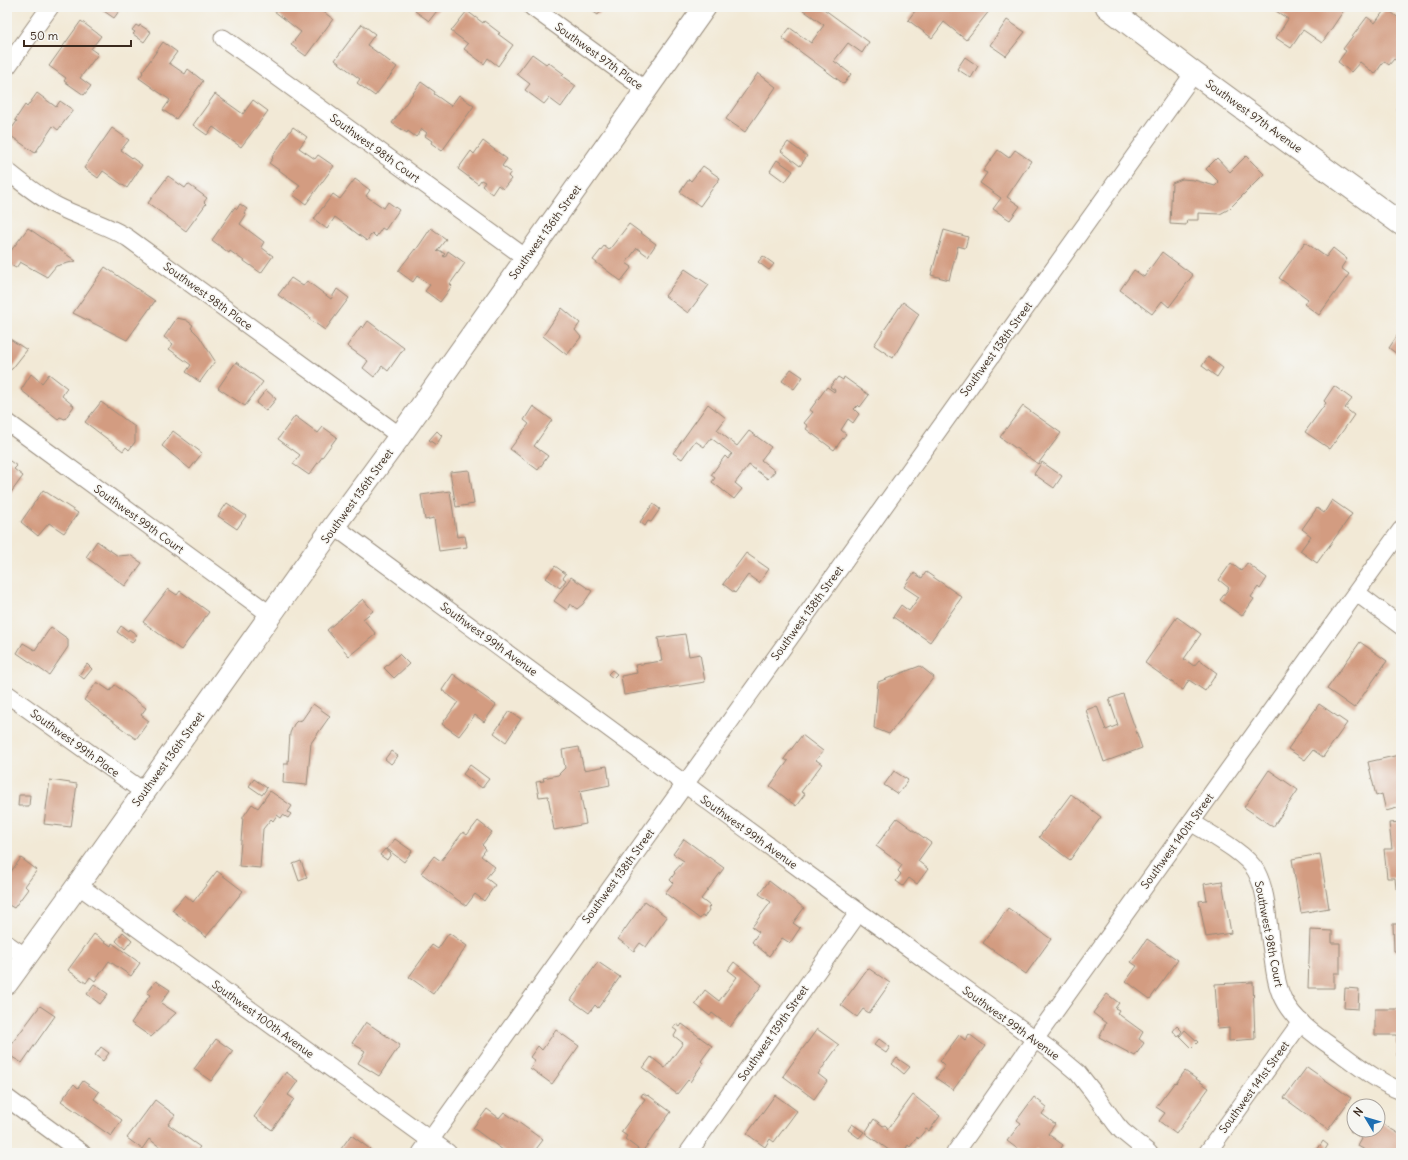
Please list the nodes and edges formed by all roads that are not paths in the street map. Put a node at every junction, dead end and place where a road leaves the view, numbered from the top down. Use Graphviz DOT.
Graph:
graph roads {
  1 [pos="50,7"];
  2 [pos="532,7"];
  3 [pos="705,7"];
  4 [pos="1107,7"];
  5 [pos="223,38"];
  6 [pos="7,67"];
  7 [pos="1194,72"];
  8 [pos="647,90"];
  9 [pos="7,171"];
  10 [pos="1401,224"];
  11 [pos="526,258"];
  12 [pos="7,422"];
  13 [pos="400,436"];
  14 [pos="334,526"];
  15 [pos="1401,530"];
  16 [pos="1357,593"];
  17 [pos="271,615"];
  18 [pos="1401,626"];
  19 [pos="7,694"];
  20 [pos="684,784"];
  21 [pos="144,792"];
  22 [pos="1191,822"];
  23 [pos="78,885"];
  24 [pos="859,912"];
  25 [pos="7,944"];
  26 [pos="26,957"];
  27 [pos="7,983"];
  28 [pos="1301,1022"];
  29 [pos="1035,1039"];
  30 [pos="1401,1091"];
  31 [pos="7,1098"];
  32 [pos="425,1146"];
  33 [pos="82,1153"];
  34 [pos="448,1153"];
  35 [pos="688,1153"];
  36 [pos="955,1153"];
  37 [pos="1149,1153"];
  38 [pos="1207,1153"];
  1 -- 6 [label="street"];
  2 -- 8 [label="street, Southwest 97th Place"];
  3 -- 8 [label="street, Southwest 136th Street"];
  4 -- 7 [label="street, Southwest 97th Avenue"];
  5 -- 11 [label="street, Southwest 98th Court"];
  7 -- 10 [label="street, Southwest 97th Avenue"];
  7 -- 20 [label="street, Southwest 138th Street"];
  8 -- 11 [label="street, Southwest 136th Street"];
  9 -- 13 [label="street, Southwest 98th Place"];
  11 -- 13 [label="street, Southwest 136th Street"];
  12 -- 17 [label="street, Southwest 99th Court"];
  13 -- 14 [label="street, Southwest 136th Street"];
  14 -- 17 [label="street, Southwest 136th Street"];
  14 -- 20 [label="street, Southwest 99th Avenue"];
  15 -- 16 [label="street, Southwest 140th Street"];
  16 -- 18 [label="street"];
  16 -- 22 [label="street, Southwest 140th Street"];
  17 -- 21 [label="street, Southwest 136th Street"];
  19 -- 21 [label="street, Southwest 99th Place"];
  20 -- 24 [label="street, Southwest 99th Avenue"];
  20 -- 32 [label="street, Southwest 138th Street"];
  21 -- 23 [label="street, Southwest 136th Street"];
  22 -- 28 [label="street, Southwest 98th Court"];
  22 -- 29 [label="street, Southwest 140th Street"];
  23 -- 26 [label="street, Southwest 136th Street"];
  23 -- 32 [label="street, Southwest 100th Avenue"];
  24 -- 29 [label="street, Southwest 99th Avenue"];
  24 -- 35 [label="street, Southwest 139th Street"];
  25 -- 26 [label="street"];
  26 -- 27 [label="street, Southwest 136th Street"];
  28 -- 30 [label="street, Southwest 98th Court"];
  28 -- 38 [label="street, Southwest 141st Street"];
  29 -- 36 [label="street, Southwest 140th Street"];
  29 -- 37 [label="street, Southwest 99th Avenue"];
  31 -- 33 [label="street"];
  32 -- 34 [label="street, Southwest 100th Avenue"];
}
